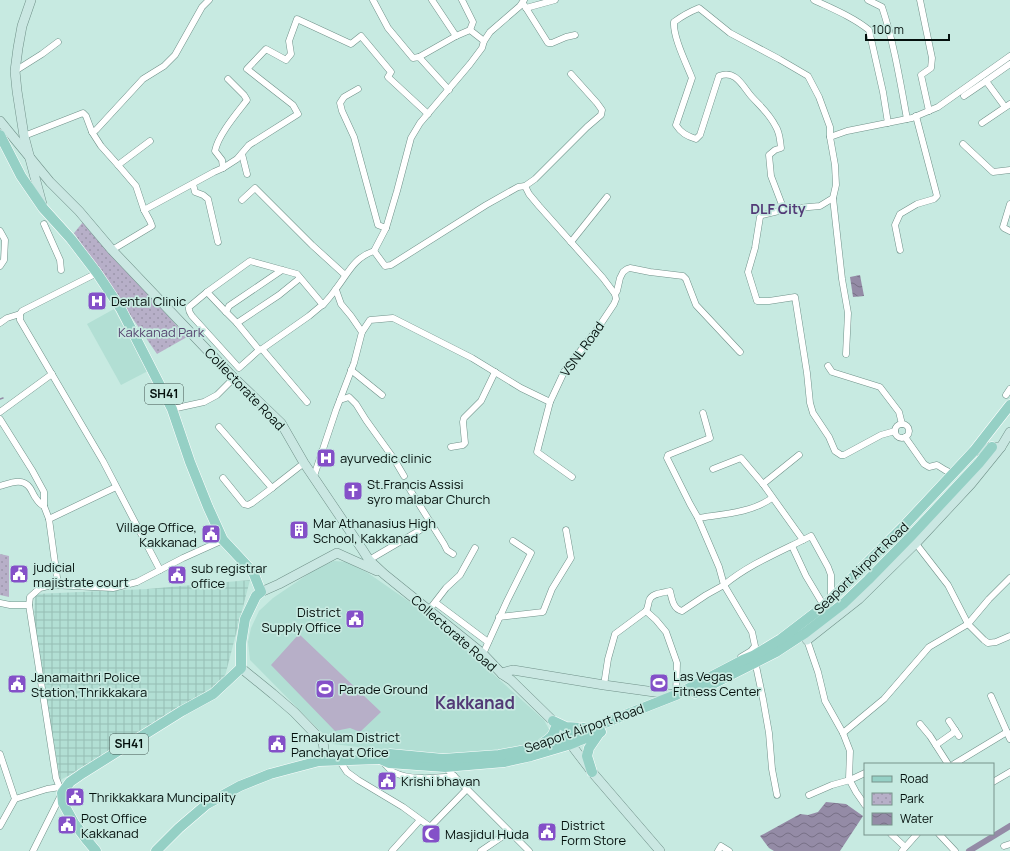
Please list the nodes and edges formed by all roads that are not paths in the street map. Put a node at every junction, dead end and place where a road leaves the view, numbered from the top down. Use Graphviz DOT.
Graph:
graph roads {
  1 [pos="31,0"];
  2 [pos="209,0"];
  3 [pos="373,0"];
  4 [pos="432,0"];
  5 [pos="462,0"];
  6 [pos="515,0"];
  7 [pos="555,0"];
  8 [pos="814,0"];
  9 [pos="868,0"];
  10 [pos="920,0"];
  11 [pos="202,3"];
  12 [pos="522,3"];
  13 [pos="882,3"];
  14 [pos="526,8"];
  15 [pos="470,30"];
  16 [pos="575,35"];
  17 [pos="456,36"];
  18 [pos="484,41"];
  19 [pos="58,42"];
  20 [pos="1010,56"];
  21 [pos="418,57"];
  22 [pos="1010,64"];
  23 [pos="16,71"];
  24 [pos="571,74"];
  25 [pos="228,79"];
  26 [pos="986,81"];
  27 [pos="358,89"];
  28 [pos="449,90"];
  29 [pos="964,96"];
  30 [pos="1008,106"];
  31 [pos="929,110"];
  32 [pos="428,114"];
  33 [pos="916,116"];
  34 [pos="908,119"];
  35 [pos="0,121"];
  36 [pos="888,123"];
  37 [pos="982,123"];
  38 [pos="92,132"];
  39 [pos="0,136"];
  40 [pos="24,136"];
  41 [pos="830,137"];
  42 [pos="150,141"];
  43 [pos="963,144"];
  44 [pos="28,154"];
  45 [pos="242,154"];
  46 [pos="118,165"];
  47 [pos="223,168"];
  48 [pos="1010,170"];
  49 [pos="247,174"];
  50 [pos="193,184"];
  51 [pos="525,186"];
  52 [pos="607,198"];
  53 [pos="833,198"];
  54 [pos="242,200"];
  55 [pos="1010,204"];
  56 [pos="43,208"];
  57 [pos="144,210"];
  58 [pos="784,210"];
  59 [pos="45,224"];
  60 [pos="386,228"];
  61 [pos="0,231"];
  62 [pos="1010,231"];
  63 [pos="218,242"];
  64 [pos="571,242"];
  65 [pos="112,250"];
  66 [pos="900,250"];
  67 [pos="374,251"];
  68 [pos="0,266"];
  69 [pos="61,270"];
  70 [pos="282,270"];
  71 [pos="97,273"];
  72 [pos="345,275"];
  73 [pos="300,278"];
  74 [pos="336,290"];
  75 [pos="207,292"];
  76 [pos="615,294"];
  77 [pos="323,305"];
  78 [pos="226,312"];
  79 [pos="20,314"];
  80 [pos="0,323"];
  81 [pos="237,323"];
  82 [pos="362,332"];
  83 [pos="261,350"];
  84 [pos="740,352"];
  85 [pos="846,354"];
  86 [pos="828,366"];
  87 [pos="351,370"];
  88 [pos="495,372"];
  89 [pos="52,374"];
  90 [pos="234,378"];
  91 [pos="1010,389"];
  92 [pos="382,395"];
  93 [pos="1006,395"];
  94 [pos="340,400"];
  95 [pos="307,402"];
  96 [pos="550,402"];
  97 [pos="1010,405"];
  98 [pos="172,409"];
  99 [pos="0,412"];
  100 [pos="703,413"];
  101 [pos="0,419"];
  102 [pos="902,424"];
  103 [pos="219,426"];
  104 [pos="895,431"];
  105 [pos="1010,432"];
  106 [pos="905,437"];
  107 [pos="451,447"];
  108 [pos="996,447"];
  109 [pos="974,452"];
  110 [pos="799,455"];
  111 [pos="304,463"];
  112 [pos="713,469"];
  113 [pos="953,474"];
  114 [pos="314,476"];
  115 [pos="404,476"];
  116 [pos="223,478"];
  117 [pos="572,478"];
  118 [pos="763,484"];
  119 [pos="407,485"];
  120 [pos="0,486"];
  121 [pos="116,487"];
  122 [pos="272,488"];
  123 [pos="772,498"];
  124 [pos="44,506"];
  125 [pos="698,518"];
  126 [pos="49,519"];
  127 [pos="432,523"];
  128 [pos="903,528"];
  129 [pos="566,530"];
  130 [pos="223,540"];
  131 [pos="803,540"];
  132 [pos="913,540"];
  133 [pos="513,541"];
  134 [pos="792,546"];
  135 [pos="475,548"];
  136 [pos="453,554"];
  137 [pos="369,560"];
  138 [pos="160,570"];
  139 [pos="384,574"];
  140 [pos="1010,578"];
  141 [pos="58,585"];
  142 [pos="724,585"];
  143 [pos="261,592"];
  144 [pos="0,603"];
  145 [pos="828,603"];
  146 [pos="29,605"];
  147 [pos="432,606"];
  148 [pos="646,611"];
  149 [pos="499,618"];
  150 [pos="968,624"];
  151 [pos="806,636"];
  152 [pos="1010,636"];
  153 [pos="488,642"];
  154 [pos="483,654"];
  155 [pos="754,659"];
  156 [pos="730,667"];
  157 [pos="241,668"];
  158 [pos="504,674"];
  159 [pos="604,685"];
  160 [pos="676,695"];
  161 [pos="990,696"];
  162 [pos="949,721"];
  163 [pos="920,724"];
  164 [pos="554,725"];
  165 [pos="596,730"];
  166 [pos="955,730"];
  167 [pos="1007,732"];
  168 [pos="844,733"];
  169 [pos="959,736"];
  170 [pos="1010,739"];
  171 [pos="566,741"];
  172 [pos="936,745"];
  173 [pos="536,748"];
  174 [pos="0,754"];
  175 [pos="380,759"];
  176 [pos="339,760"];
  177 [pos="319,761"];
  178 [pos="947,763"];
  179 [pos="956,763"];
  180 [pos="445,767"];
  181 [pos="592,772"];
  182 [pos="1010,772"];
  183 [pos="864,773"];
  184 [pos="454,776"];
  185 [pos="850,780"];
  186 [pos="994,781"];
  187 [pos="468,789"];
  188 [pos="61,790"];
  189 [pos="777,795"];
  190 [pos="809,795"];
  191 [pos="15,799"];
  192 [pos="864,804"];
  193 [pos="420,820"];
  194 [pos="1,824"];
  195 [pos="510,832"];
  196 [pos="892,835"];
  197 [pos="916,835"];
  198 [pos="939,835"];
  199 [pos="904,849"];
  200 [pos="33,851"];
  201 [pos="96,851"];
  202 [pos="156,851"];
  203 [pos="392,851"];
  204 [pos="481,851"];
  205 [pos="529,851"];
  206 [pos="660,851"];
  207 [pos="718,851"];
  208 [pos="729,851"];
  209 [pos="955,851"];
  1 -- 23 [label="street"];
  2 -- 11 [label="street"];
  3 -- 21 [label="street"];
  4 -- 17 [label="street"];
  5 -- 15 [label="street"];
  6 -- 12 [label="street"];
  7 -- 14 [label="street"];
  8 -- 36 [label="street"];
  9 -- 13 [label="street"];
  10 -- 31 [label="street"];
  11 -- 38 [label="street"];
  12 -- 14 [label="street"];
  12 -- 18 [label="street"];
  13 -- 34 [label="street"];
  14 -- 16 [label="street"];
  15 -- 17 [label="street"];
  15 -- 18 [label="street"];
  17 -- 21 [label="street"];
  18 -- 28 [label="street"];
  19 -- 23 [label="street"];
  20 -- 31 [label="street"];
  21 -- 28 [label="street"];
  22 -- 26 [label="street"];
  23 -- 40 [label="street"];
  24 -- 51 [label="street"];
  25 -- 47 [label="street"];
  26 -- 29 [label="street"];
  26 -- 30 [label="street"];
  27 -- 60 [label="street"];
  28 -- 32 [label="street"];
  30 -- 37 [label="street"];
  31 -- 33 [label="street"];
  32 -- 45 [label="street"];
  32 -- 60 [label="street"];
  33 -- 34 [label="street"];
  33 -- 66 [label="street"];
  34 -- 36 [label="street"];
  35 -- 44 [label="street, Collectorate Road"];
  36 -- 41 [label="street"];
  38 -- 40 [label="street"];
  38 -- 46 [label="street"];
  39 -- 56 [label="main road, SH41"];
  40 -- 44 [label="street"];
  41 -- 53 [label="street"];
  41 -- 58 [label="street"];
  42 -- 46 [label="street"];
  43 -- 48 [label="street"];
  44 -- 56 [label="street"];
  44 -- 65 [label="street, Collectorate Road"];
  45 -- 47 [label="street"];
  45 -- 49 [label="street"];
  46 -- 57 [label="street"];
  47 -- 50 [label="street"];
  50 -- 57 [label="street"];
  50 -- 63 [label="street"];
  51 -- 64 [label="street"];
  51 -- 67 [label="street"];
  52 -- 64 [label="street"];
  53 -- 58 [label="street"];
  53 -- 85 [label="street"];
  54 -- 72 [label="street"];
  55 -- 62 [label="street"];
  56 -- 59 [label="main road, SH41"];
  57 -- 65 [label="street"];
  58 -- 104 [label="street"];
  59 -- 69 [label="street"];
  59 -- 71 [label="main road, SH41"];
  60 -- 67 [label="street"];
  61 -- 68 [label="street"];
  64 -- 76 [label="street"];
  65 -- 90 [label="street, Collectorate Road"];
  67 -- 72 [label="street"];
  70 -- 73 [label="street"];
  70 -- 75 [label="street"];
  70 -- 78 [label="street"];
  71 -- 79 [label="street"];
  71 -- 98 [label="main road, SH41"];
  72 -- 74 [label="street"];
  73 -- 77 [label="street"];
  73 -- 81 [label="street"];
  74 -- 77 [label="street"];
  74 -- 82 [label="street"];
  75 -- 78 [label="street"];
  75 -- 83 [label="street"];
  76 -- 84 [label="street, VSNL Road"];
  76 -- 96 [label="street, VSNL Road"];
  77 -- 83 [label="street"];
  78 -- 81 [label="street"];
  79 -- 80 [label="street"];
  79 -- 89 [label="street"];
  81 -- 83 [label="street"];
  82 -- 87 [label="street"];
  82 -- 88 [label="street"];
  83 -- 95 [label="street"];
  86 -- 102 [label="street"];
  87 -- 92 [label="street"];
  87 -- 94 [label="street"];
  88 -- 96 [label="street"];
  88 -- 107 [label="street"];
  89 -- 99 [label="street"];
  89 -- 121 [label="street"];
  90 -- 98 [label="street"];
  90 -- 111 [label="street, Collectorate Road"];
  91 -- 93 [label="street"];
  94 -- 114 [label="street"];
  94 -- 115 [label="street"];
  96 -- 117 [label="street, VSNL Road"];
  97 -- 109 [label="main road, Seaport Airport Road"];
  98 -- 130 [label="main road, SH41"];
  100 -- 125 [label="street"];
  101 -- 124 [label="street"];
  102 -- 104 [label="street"];
  102 -- 106 [label="street"];
  103 -- 122 [label="street"];
  104 -- 106 [label="street"];
  105 -- 108 [label="street"];
  106 -- 113 [label="street"];
  108 -- 109 [label="street"];
  108 -- 132 [label="main road, Seaport Airport Road"];
  109 -- 113 [label="main road, Seaport Airport Road"];
  110 -- 118 [label="street"];
  111 -- 114 [label="street, Collectorate Road"];
  111 -- 122 [label="street"];
  112 -- 118 [label="street"];
  113 -- 128 [label="main road, Seaport Airport Road"];
  114 -- 137 [label="street, Collectorate Road"];
  116 -- 122 [label="street"];
  118 -- 123 [label="street"];
  119 -- 127 [label="street"];
  120 -- 124 [label="street"];
  121 -- 126 [label="street"];
  121 -- 138 [label="street"];
  123 -- 125 [label="street"];
  123 -- 131 [label="street"];
  124 -- 126 [label="street"];
  125 -- 142 [label="street"];
  126 -- 141 [label="street"];
  127 -- 136 [label="street"];
  127 -- 137 [label="street"];
  128 -- 132 [label="street"];
  128 -- 145 [label="main road, Seaport Airport Road"];
  129 -- 149 [label="street"];
  130 -- 138 [label="street"];
  130 -- 143 [label="main road, SH41"];
  131 -- 134 [label="street"];
  131 -- 145 [label="street"];
  132 -- 150 [label="street"];
  132 -- 151 [label="main road, Seaport Airport Road"];
  133 -- 149 [label="street"];
  134 -- 142 [label="street"];
  134 -- 145 [label="street"];
  135 -- 147 [label="street"];
  137 -- 139 [label="street, Collectorate Road"];
  138 -- 141 [label="street"];
  139 -- 143 [label="street"];
  139 -- 147 [label="street, Collectorate Road"];
  140 -- 150 [label="street"];
  141 -- 146 [label="street"];
  142 -- 148 [label="street"];
  142 -- 156 [label="street"];
  143 -- 157 [label="main road"];
  144 -- 146 [label="street"];
  145 -- 155 [label="main road, Seaport Airport Road"];
  146 -- 188 [label="street"];
  147 -- 153 [label="street"];
  147 -- 154 [label="street, Collectorate Road"];
  148 -- 159 [label="street"];
  148 -- 160 [label="street"];
  149 -- 153 [label="street"];
  150 -- 152 [label="street"];
  150 -- 168 [label="street"];
  151 -- 155 [label="main road, Seaport Airport Road"];
  151 -- 168 [label="street"];
  153 -- 154 [label="street"];
  154 -- 158 [label="street, Collectorate Road"];
  155 -- 156 [label="main road, Seaport Airport Road"];
  155 -- 165 [label="main road, Seaport Airport Road"];
  155 -- 189 [label="street"];
  156 -- 160 [label="main road, Seaport Airport Road"];
  157 -- 177 [label="street"];
  157 -- 188 [label="main road, SH41"];
  158 -- 159 [label="street"];
  158 -- 164 [label="street, Collectorate Road"];
  159 -- 160 [label="street"];
  160 -- 165 [label="main road, Seaport Airport Road"];
  161 -- 167 [label="street"];
  162 -- 166 [label="street"];
  163 -- 172 [label="street"];
  164 -- 165 [label="main road"];
  164 -- 171 [label="street, Collectorate Road"];
  164 -- 173 [label="main road"];
  165 -- 171 [label="main road, Seaport Airport Road"];
  165 -- 181 [label="main road"];
  166 -- 169 [label="street"];
  166 -- 172 [label="street"];
  167 -- 170 [label="street"];
  167 -- 179 [label="street"];
  168 -- 185 [label="street"];
  171 -- 173 [label="main road, Seaport Airport Road"];
  171 -- 180 [label="main road, Seaport Airport Road"];
  171 -- 181 [label="street"];
  172 -- 178 [label="street"];
  173 -- 175 [label="main road, Seaport Airport Road"];
  174 -- 191 [label="street"];
  175 -- 176 [label="main road, Seaport Airport Road"];
  175 -- 180 [label="main road, Seaport Airport Road"];
  175 -- 184 [label="street"];
  176 -- 177 [label="main road, Seaport Airport Road"];
  176 -- 193 [label="street"];
  177 -- 202 [label="main road, Seaport Airport Road"];
  180 -- 184 [label="street"];
  181 -- 206 [label="street"];
  182 -- 186 [label="street"];
  183 -- 185 [label="street"];
  184 -- 187 [label="street"];
  185 -- 190 [label="street"];
  185 -- 192 [label="street"];
  187 -- 193 [label="street"];
  187 -- 195 [label="street"];
  188 -- 191 [label="street"];
  188 -- 200 [label="street"];
  188 -- 201 [label="main road"];
  191 -- 194 [label="street"];
  193 -- 203 [label="street"];
  195 -- 204 [label="street"];
  195 -- 205 [label="street"];
  196 -- 199 [label="street"];
  197 -- 199 [label="street"];
  198 -- 209 [label="street"];
  207 -- 208 [label="street"];
}
